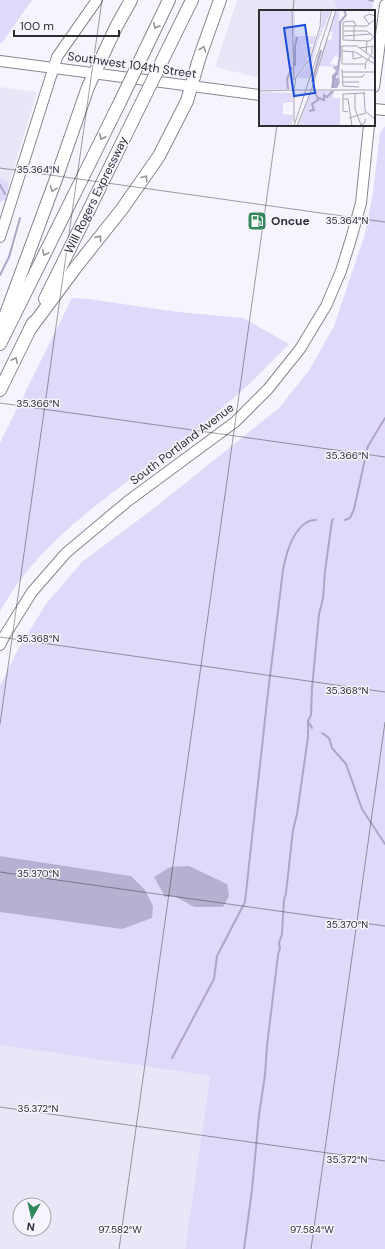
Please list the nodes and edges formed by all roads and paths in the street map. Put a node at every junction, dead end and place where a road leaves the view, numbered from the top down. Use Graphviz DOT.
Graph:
graph roads {
  1 [pos="97,0"];
  2 [pos="131,0"];
  3 [pos="169,0"];
  4 [pos="192,0"];
  5 [pos="220,0"];
  6 [pos="385,5"];
  7 [pos="0,61"];
  8 [pos="54,68"];
  9 [pos="94,73"];
  10 [pos="375,80"];
  11 [pos="192,86"];
  12 [pos="259,95"];
  13 [pos="375,109"];
  14 [pos="385,110"];
  15 [pos="369,126"];
  16 [pos="0,237"];
  17 [pos="30,329"];
  18 [pos="0,330"];
  19 [pos="0,344"];
  20 [pos="0,390"];
  21 [pos="0,645"];
  1 -- 8 [label="main road"];
  2 -- 9 [label="highway"];
  3 -- 19 [label="highway, Will Rogers Expressway, one-way, bridge"];
  4 -- 17 [label="highway, Will Rogers Expressway, bridge"];
  11 -- 5 [label="highway, one-way"];
  6 -- 10 [label="main road"];
  7 -- 8 [label="main road, Southwest 104th Street"];
  8 -- 9 [label="main road, Southwest 104th Street"];
  8 -- 16 [label="main road"];
  9 -- 11 [label="main road, Southwest 104th Street"];
  9 -- 18 [label="highway, one-way"];
  11 -- 12 [label="main road, Southwest 104th Street"];
  17 -- 11 [label="highway, one-way"];
  13 -- 14 [label="main road"];
  15 -- 21 [label="main road, South Portland Avenue"];
  20 -- 17 [label="highway, Will Rogers Expressway, one-way"];
}
